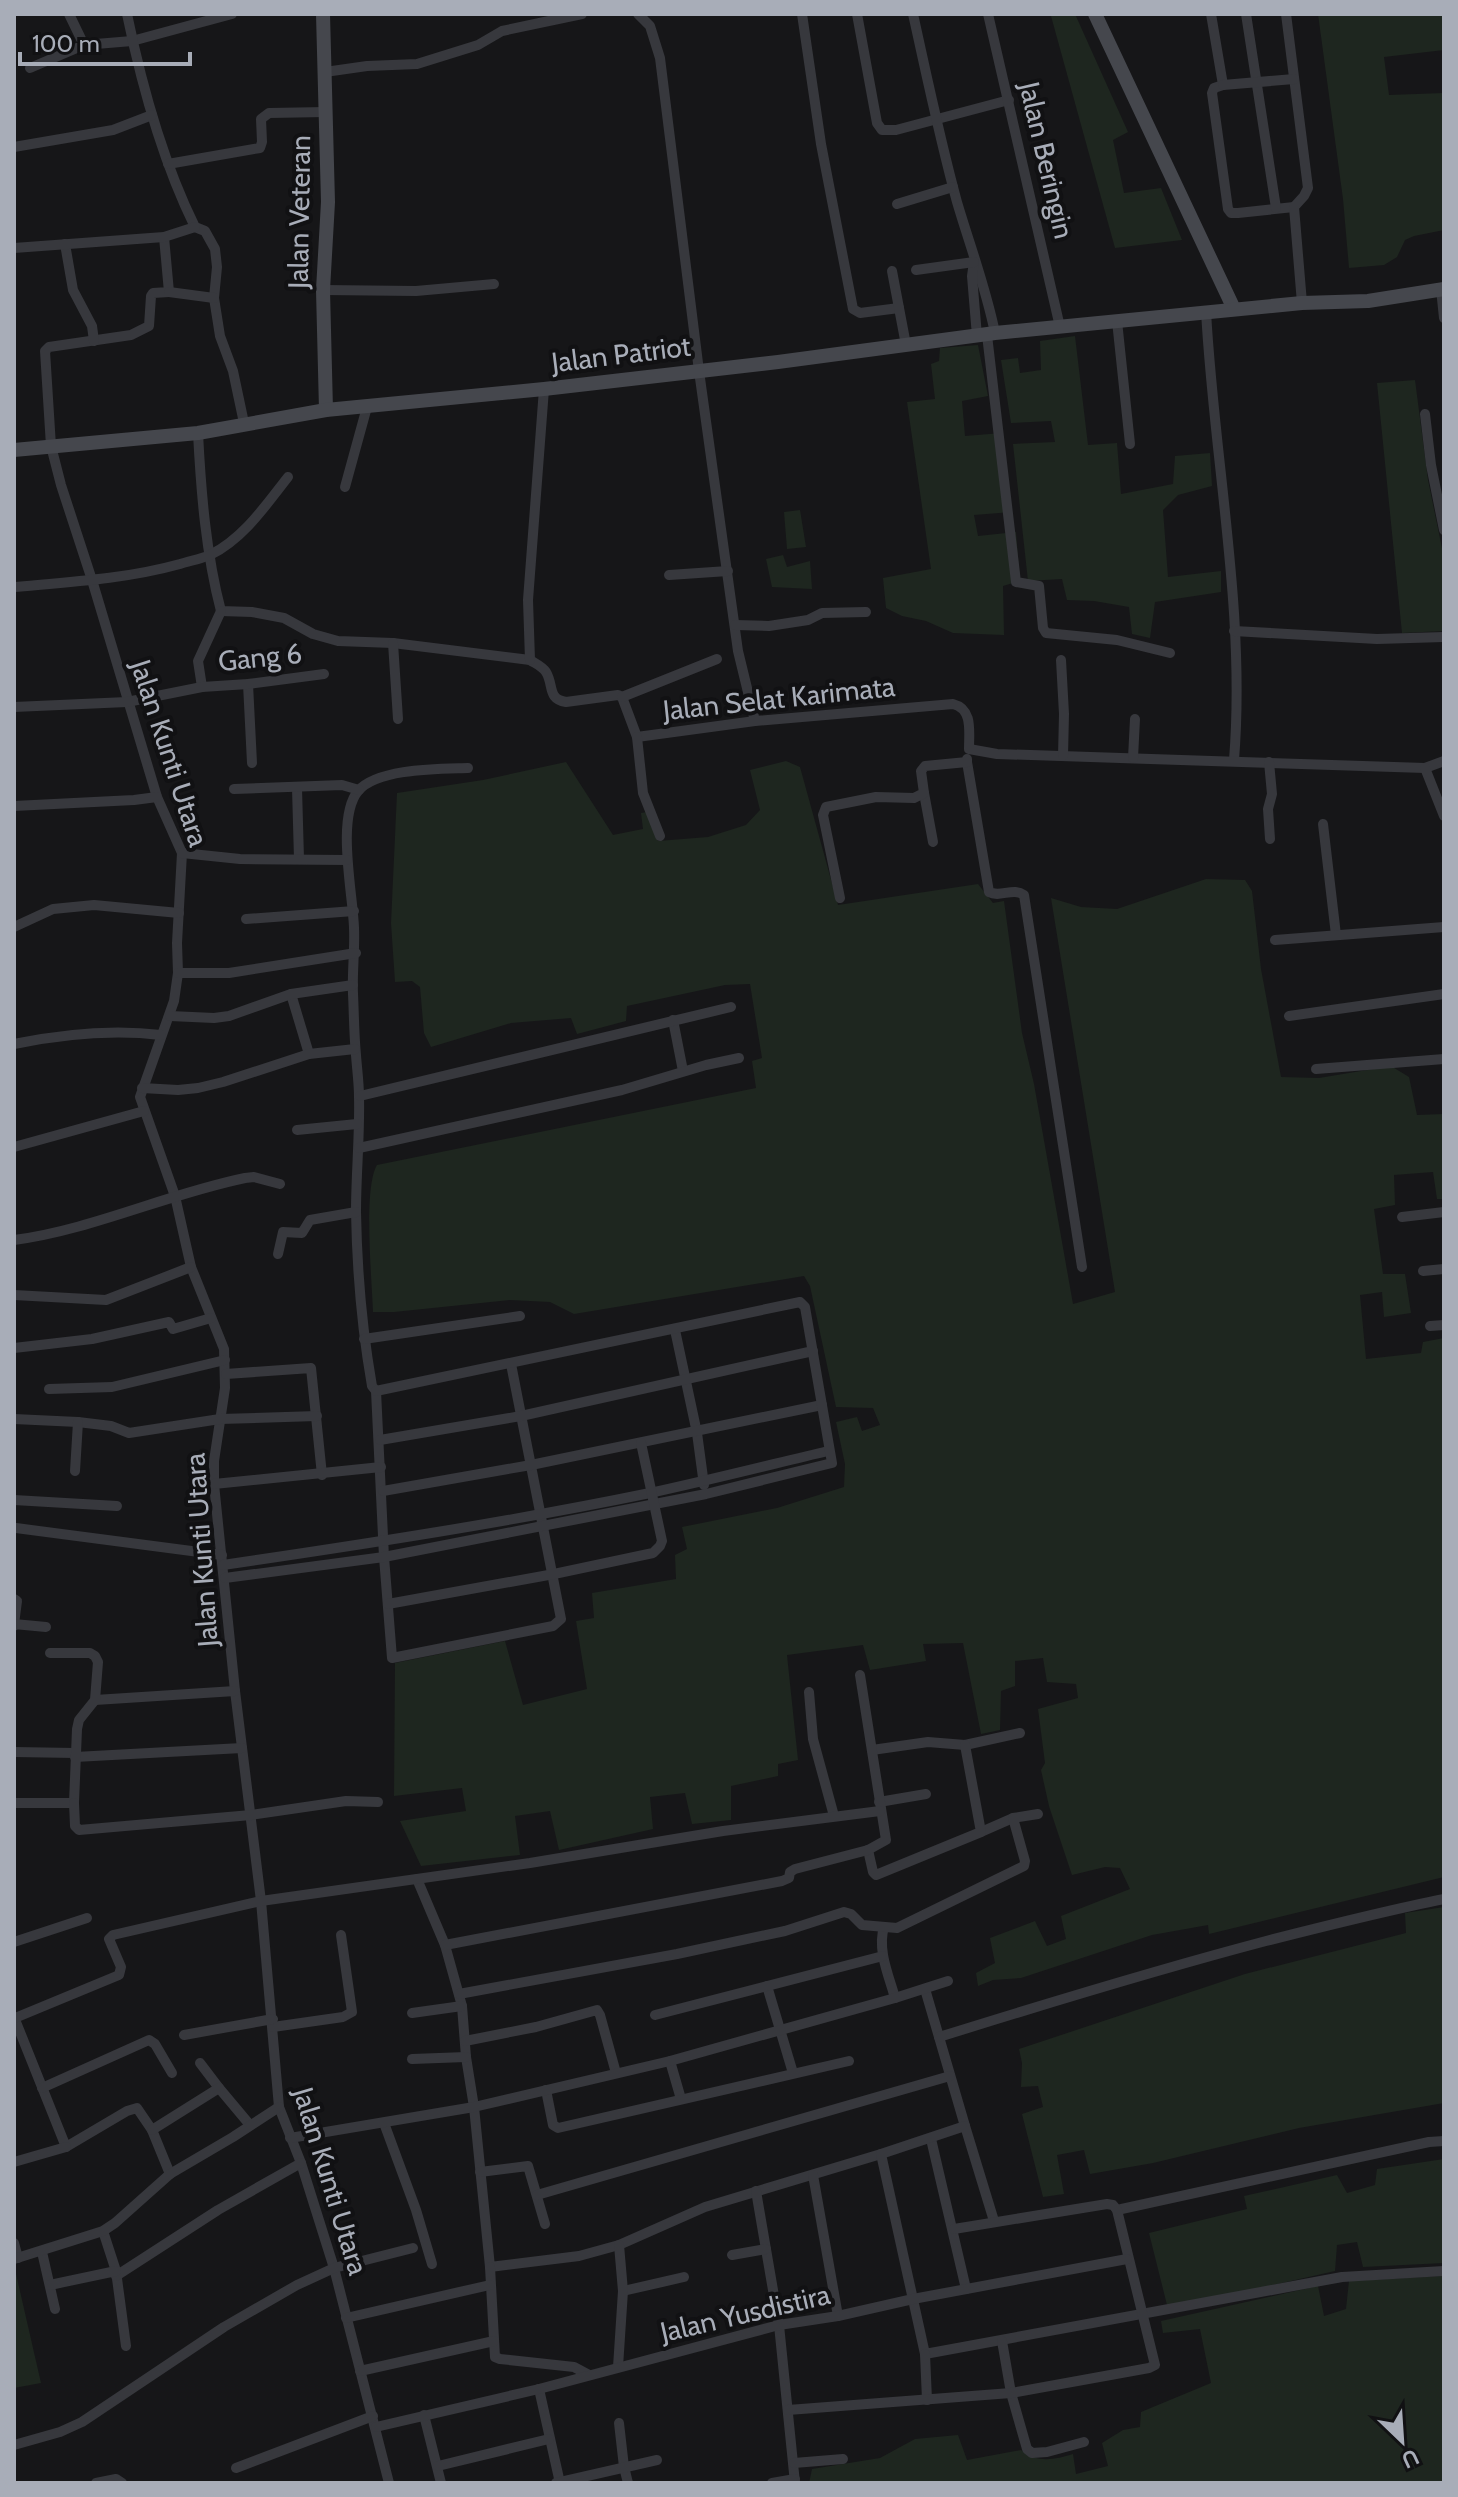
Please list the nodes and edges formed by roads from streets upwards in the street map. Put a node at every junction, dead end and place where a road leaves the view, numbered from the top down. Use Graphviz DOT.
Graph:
graph roads {
  1 [pos="69,14"];
  2 [pos="127,14"];
  3 [pos="232,14"];
  4 [pos="323,14"];
  5 [pos="582,14"];
  6 [pos="638,14"];
  7 [pos="802,14"];
  8 [pos="857,14"];
  9 [pos="913,14"];
  10 [pos="988,14"];
  11 [pos="1095,14"];
  12 [pos="1211,14"];
  13 [pos="1246,14"];
  14 [pos="1286,14"];
  15 [pos="132,41"];
  16 [pos="84,45"];
  17 [pos="30,68"];
  18 [pos="325,72"];
  19 [pos="1294,79"];
  20 [pos="1255,80"];
  21 [pos="1223,85"];
  22 [pos="1009,100"];
  23 [pos="326,112"];
  24 [pos="152,115"];
  25 [pos="936,120"];
  26 [pos="14,147"];
  27 [pos="168,164"];
  28 [pos="953,187"];
  29 [pos="897,204"];
  30 [pos="1294,207"];
  31 [pos="1276,208"];
  32 [pos="195,227"];
  33 [pos="164,237"];
  34 [pos="65,244"];
  35 [pos="14,248"];
  36 [pos="974,262"];
  37 [pos="916,270"];
  38 [pos="892,271"];
  39 [pos="494,284"];
  40 [pos="1443,289"];
  41 [pos="323,290"];
  42 [pos="169,292"];
  43 [pos="214,298"];
  44 [pos="1302,303"];
  45 [pos="899,308"];
  46 [pos="1234,309"];
  47 [pos="1206,311"];
  48 [pos="1444,318"];
  49 [pos="1117,321"];
  50 [pos="1059,322"];
  51 [pos="987,334"];
  52 [pos="94,341"];
  53 [pos="906,342"];
  54 [pos="699,371"];
  55 [pos="544,389"];
  56 [pos="367,407"];
  57 [pos="326,410"];
  58 [pos="1425,414"];
  59 [pos="244,423"];
  60 [pos="198,433"];
  61 [pos="1130,444"];
  62 [pos="51,446"];
  63 [pos="14,450"];
  64 [pos="288,477"];
  65 [pos="345,487"];
  66 [pos="1443,518"];
  67 [pos="1444,530"];
  68 [pos="210,555"];
  69 [pos="728,571"];
  70 [pos="669,575"];
  71 [pos="92,580"];
  72 [pos="14,587"];
  73 [pos="221,611"];
  74 [pos="866,612"];
  75 [pos="735,625"];
  76 [pos="1234,631"];
  77 [pos="1444,637"];
  78 [pos="393,643"];
  79 [pos="1170,653"];
  80 [pos="717,659"];
  81 [pos="530,660"];
  82 [pos="1061,660"];
  83 [pos="324,674"];
  84 [pos="248,684"];
  85 [pos="202,687"];
  86 [pos="622,697"];
  87 [pos="127,702"];
  88 [pos="14,707"];
  89 [pos="398,719"];
  90 [pos="1135,719"];
  91 [pos="755,721"];
  92 [pos="637,737"];
  93 [pos="969,749"];
  94 [pos="1063,756"];
  95 [pos="1133,758"];
  96 [pos="1234,760"];
  97 [pos="1444,761"];
  98 [pos="967,762"];
  99 [pos="1269,762"];
  100 [pos="252,763"];
  101 [pos="468,768"];
  102 [pos="1425,768"];
  103 [pos="297,788"];
  104 [pos="234,789"];
  105 [pos="359,790"];
  106 [pos="924,793"];
  107 [pos="157,797"];
  108 [pos="14,806"];
  109 [pos="1444,816"];
  110 [pos="1323,824"];
  111 [pos="660,836"];
  112 [pos="1270,839"];
  113 [pos="933,842"];
  114 [pos="182,853"];
  115 [pos="299,859"];
  116 [pos="347,860"];
  117 [pos="840,898"];
  118 [pos="354,911"];
  119 [pos="179,913"];
  120 [pos="246,919"];
  121 [pos="14,927"];
  122 [pos="1444,927"];
  123 [pos="1336,935"];
  124 [pos="1275,940"];
  125 [pos="356,953"];
  126 [pos="178,973"];
  127 [pos="353,985"];
  128 [pos="291,994"];
  129 [pos="1444,994"];
  130 [pos="731,1007"];
  131 [pos="170,1016"];
  132 [pos="1289,1016"];
  133 [pos="673,1020"];
  134 [pos="161,1035"];
  135 [pos="14,1044"];
  136 [pos="355,1049"];
  137 [pos="309,1054"];
  138 [pos="739,1058"];
  139 [pos="1444,1059"];
  140 [pos="1316,1069"];
  141 [pos="683,1071"];
  142 [pos="142,1088"];
  143 [pos="360,1096"];
  144 [pos="144,1111"];
  145 [pos="357,1124"];
  146 [pos="297,1130"];
  147 [pos="14,1147"];
  148 [pos="359,1148"];
  149 [pos="280,1184"];
  150 [pos="175,1196"];
  151 [pos="356,1212"];
  152 [pos="1444,1212"];
  153 [pos="1402,1217"];
  154 [pos="14,1240"];
  155 [pos="278,1254"];
  156 [pos="191,1267"];
  157 [pos="1082,1267"];
  158 [pos="1444,1269"];
  159 [pos="1423,1271"];
  160 [pos="14,1295"];
  161 [pos="520,1316"];
  162 [pos="211,1318"];
  163 [pos="1444,1325"];
  164 [pos="1430,1326"];
  165 [pos="675,1330"];
  166 [pos="364,1339"];
  167 [pos="14,1348"];
  168 [pos="813,1351"];
  169 [pos="225,1360"];
  170 [pos="511,1364"];
  171 [pos="226,1374"];
  172 [pos="686,1381"];
  173 [pos="49,1389"];
  174 [pos="376,1391"];
  175 [pos="822,1405"];
  176 [pos="317,1416"];
  177 [pos="521,1416"];
  178 [pos="14,1419"];
  179 [pos="220,1419"];
  180 [pos="78,1422"];
  181 [pos="697,1433"];
  182 [pos="380,1440"];
  183 [pos="641,1443"];
  184 [pos="828,1451"];
  185 [pos="531,1465"];
  186 [pos="381,1467"];
  187 [pos="75,1471"];
  188 [pos="322,1475"];
  189 [pos="703,1481"];
  190 [pos="214,1484"];
  191 [pos="383,1491"];
  192 [pos="652,1492"];
  193 [pos="706,1494"];
  194 [pos="14,1500"];
  195 [pos="654,1504"];
  196 [pos="117,1506"];
  197 [pos="541,1520"];
  198 [pos="16,1528"];
  199 [pos="384,1541"];
  200 [pos="384,1557"];
  201 [pos="222,1560"];
  202 [pos="554,1574"];
  203 [pos="225,1578"];
  204 [pos="14,1599"];
  205 [pos="388,1604"];
  206 [pos="14,1625"];
  207 [pos="46,1627"];
  208 [pos="50,1653"];
  209 [pos="860,1675"];
  210 [pos="235,1691"];
  211 [pos="809,1692"];
  212 [pos="95,1700"];
  213 [pos="1020,1733"];
  214 [pos="965,1745"];
  215 [pos="242,1748"];
  216 [pos="872,1750"];
  217 [pos="14,1752"];
  218 [pos="75,1755"];
  219 [pos="926,1794"];
  220 [pos="378,1802"];
  221 [pos="14,1803"];
  222 [pos="74,1803"];
  223 [pos="880,1806"];
  224 [pos="1038,1814"];
  225 [pos="251,1815"];
  226 [pos="834,1816"];
  227 [pos="1013,1818"];
  228 [pos="981,1832"];
  229 [pos="868,1850"];
  230 [pos="417,1879"];
  231 [pos="1444,1899"];
  232 [pos="261,1901"];
  233 [pos="87,1918"];
  234 [pos="884,1927"];
  235 [pos="341,1935"];
  236 [pos="14,1942"];
  237 [pos="445,1945"];
  238 [pos="883,1956"];
  239 [pos="948,1981"];
  240 [pos="767,1986"];
  241 [pos="925,1989"];
  242 [pos="459,1994"];
  243 [pos="895,1998"];
  244 [pos="462,2006"];
  245 [pos="412,2013"];
  246 [pos="655,2015"];
  247 [pos="14,2018"];
  248 [pos="273,2023"];
  249 [pos="780,2031"];
  250 [pos="184,2035"];
  251 [pos="939,2037"];
  252 [pos="465,2041"];
  253 [pos="466,2057"];
  254 [pos="412,2059"];
  255 [pos="670,2061"];
  256 [pos="849,2061"];
  257 [pos="200,2063"];
  258 [pos="172,2073"];
  259 [pos="616,2073"];
  260 [pos="793,2073"];
  261 [pos="950,2076"];
  262 [pos="42,2088"];
  263 [pos="219,2088"];
  264 [pos="546,2090"];
  265 [pos="681,2099"];
  266 [pos="279,2107"];
  267 [pos="474,2107"];
  268 [pos="384,2123"];
  269 [pos="250,2125"];
  270 [pos="965,2126"];
  271 [pos="152,2130"];
  272 [pos="290,2138"];
  273 [pos="931,2139"];
  274 [pos="1444,2141"];
  275 [pos="66,2147"];
  276 [pos="881,2154"];
  277 [pos="14,2162"];
  278 [pos="301,2163"];
  279 [pos="480,2172"];
  280 [pos="170,2174"];
  281 [pos="813,2175"];
  282 [pos="756,2191"];
  283 [pos="537,2195"];
  284 [pos="1117,2210"];
  285 [pos="994,2221"];
  286 [pos="545,2224"];
  287 [pos="954,2229"];
  288 [pos="103,2231"];
  289 [pos="14,2243"];
  290 [pos="619,2245"];
  291 [pos="413,2248"];
  292 [pos="766,2249"];
  293 [pos="42,2252"];
  294 [pos="732,2255"];
  295 [pos="16,2259"];
  296 [pos="1127,2259"];
  297 [pos="432,2264"];
  298 [pos="490,2267"];
  299 [pos="334,2268"];
  300 [pos="1444,2271"];
  301 [pos="116,2274"];
  302 [pos="684,2277"];
  303 [pos="50,2285"];
  304 [pos="490,2285"];
  305 [pos="966,2289"];
  306 [pos="623,2291"];
  307 [pos="913,2299"];
  308 [pos="55,2309"];
  309 [pos="1144,2314"];
  310 [pos="838,2316"];
  311 [pos="346,2318"];
  312 [pos="779,2325"];
  313 [pos="494,2341"];
  314 [pos="1002,2341"];
  315 [pos="126,2346"];
  316 [pos="925,2354"];
  317 [pos="618,2367"];
  318 [pos="360,2371"];
  319 [pos="589,2375"];
  320 [pos="539,2389"];
  321 [pos="1011,2393"];
  322 [pos="927,2400"];
  323 [pos="788,2410"];
  324 [pos="424,2415"];
  325 [pos="375,2421"];
  326 [pos="619,2423"];
  327 [pos="549,2439"];
  328 [pos="1084,2442"];
  329 [pos="14,2445"];
  330 [pos="843,2459"];
  331 [pos="657,2460"];
  332 [pos="794,2463"];
  333 [pos="438,2466"];
  334 [pos="624,2467"];
  335 [pos="236,2468"];
  336 [pos="795,2481"];
  337 [pos="96,2483"];
  338 [pos="122,2483"];
  339 [pos="389,2483"];
  340 [pos="441,2483"];
  341 [pos="558,2483"];
  342 [pos="628,2483"];
  343 [pos="772,2483"];
  1 -- 16 [label="street"];
  2 -- 15 [label="street"];
  3 -- 15 [label="street"];
  4 -- 18 [label="street, Jalan Veteran"];
  5 -- 18 [label="street"];
  6 -- 54 [label="street"];
  7 -- 45 [label="street"];
  8 -- 25 [label="street"];
  9 -- 25 [label="street"];
  10 -- 22 [label="street, Jalan Beringin"];
  11 -- 46 [label="street"];
  12 -- 21 [label="street"];
  13 -- 20 [label="street"];
  14 -- 19 [label="street"];
  15 -- 16 [label="street"];
  15 -- 24 [label="street"];
  16 -- 17 [label="street"];
  18 -- 23 [label="street, Jalan Veteran"];
  19 -- 20 [label="street"];
  19 -- 30 [label="street"];
  20 -- 21 [label="street"];
  20 -- 31 [label="street"];
  21 -- 31 [label="street"];
  22 -- 25 [label="street"];
  22 -- 50 [label="street, Jalan Beringin"];
  23 -- 27 [label="street"];
  23 -- 41 [label="street, Jalan Veteran"];
  24 -- 26 [label="street"];
  24 -- 27 [label="street"];
  25 -- 28 [label="street"];
  27 -- 32 [label="street"];
  28 -- 29 [label="street"];
  28 -- 36 [label="street"];
  30 -- 31 [label="street"];
  30 -- 44 [label="street"];
  32 -- 33 [label="street"];
  32 -- 43 [label="street"];
  33 -- 34 [label="street"];
  33 -- 42 [label="street"];
  34 -- 35 [label="street"];
  34 -- 52 [label="street"];
  36 -- 37 [label="street"];
  36 -- 51 [label="street"];
  36 -- 51 [label="street"];
  38 -- 45 [label="street"];
  39 -- 41 [label="street"];
  40 -- 44 [label="street, Jalan Patriot"];
  40 -- 48 [label="street"];
  41 -- 57 [label="street, Jalan Veteran"];
  42 -- 43 [label="street"];
  42 -- 52 [label="street"];
  43 -- 59 [label="street"];
  44 -- 46 [label="street, Jalan Patriot"];
  45 -- 53 [label="street"];
  46 -- 47 [label="street, Jalan Patriot"];
  47 -- 49 [label="street, Jalan Patriot"];
  47 -- 76 [label="street"];
  49 -- 50 [label="street, Jalan Patriot"];
  49 -- 61 [label="street"];
  50 -- 51 [label="street, Jalan Patriot"];
  51 -- 53 [label="street, Jalan Patriot"];
  51 -- 79 [label="street"];
  52 -- 62 [label="street, Jalan Kunti Utara"];
  53 -- 54 [label="street, Jalan Patriot"];
  54 -- 55 [label="street, Jalan Patriot"];
  54 -- 69 [label="street"];
  55 -- 56 [label="street, Jalan Patriot"];
  55 -- 81 [label="street"];
  56 -- 57 [label="street, Jalan Patriot"];
  56 -- 65 [label="street"];
  57 -- 59 [label="street, Jalan Patriot"];
  58 -- 66 [label="street"];
  59 -- 60 [label="street, Jalan Patriot"];
  60 -- 62 [label="street, Jalan Patriot"];
  60 -- 68 [label="street"];
  62 -- 63 [label="street, Jalan Patriot"];
  62 -- 71 [label="street, Jalan Kunti Utara"];
  64 -- 68 [label="street"];
  66 -- 67 [label="street"];
  68 -- 71 [label="street"];
  68 -- 73 [label="street"];
  69 -- 70 [label="street"];
  69 -- 75 [label="street"];
  71 -- 72 [label="street"];
  71 -- 87 [label="street, Jalan Kunti Utara"];
  73 -- 78 [label="street"];
  73 -- 85 [label="street, Gang 6"];
  74 -- 75 [label="street"];
  75 -- 91 [label="street"];
  76 -- 77 [label="street"];
  76 -- 96 [label="street"];
  78 -- 81 [label="street"];
  78 -- 89 [label="street"];
  80 -- 86 [label="street"];
  81 -- 86 [label="street, Jalan Selat Karimata"];
  82 -- 94 [label="street"];
  83 -- 84 [label="street, Gang 6"];
  84 -- 85 [label="street, Gang 6"];
  84 -- 100 [label="street"];
  85 -- 87 [label="street, Gang 6"];
  86 -- 92 [label="street, Jalan Selat Karimata"];
  87 -- 88 [label="street, Gang 6"];
  87 -- 107 [label="street, Jalan Kunti Utara"];
  90 -- 95 [label="street"];
  91 -- 92 [label="street, Jalan Selat Karimata"];
  91 -- 93 [label="street, Jalan Selat Karimata"];
  92 -- 111 [label="street"];
  93 -- 94 [label="street"];
  93 -- 98 [label="street"];
  94 -- 95 [label="street"];
  95 -- 96 [label="street"];
  96 -- 99 [label="street"];
  97 -- 102 [label="street"];
  98 -- 106 [label="street"];
  98 -- 157 [label="street"];
  99 -- 102 [label="street"];
  99 -- 112 [label="street"];
  101 -- 105 [label="street"];
  102 -- 109 [label="street"];
  103 -- 104 [label="street"];
  103 -- 105 [label="street"];
  103 -- 115 [label="street"];
  105 -- 116 [label="street"];
  106 -- 113 [label="street"];
  106 -- 117 [label="street"];
  107 -- 108 [label="street"];
  107 -- 114 [label="street, Jalan Kunti Utara"];
  110 -- 123 [label="street"];
  114 -- 115 [label="street"];
  114 -- 119 [label="street, Jalan Kunti Utara"];
  115 -- 116 [label="street"];
  116 -- 118 [label="street"];
  118 -- 120 [label="street"];
  118 -- 125 [label="street"];
  119 -- 121 [label="street"];
  119 -- 126 [label="street, Jalan Kunti Utara"];
  122 -- 123 [label="street"];
  123 -- 124 [label="street"];
  125 -- 126 [label="street"];
  125 -- 127 [label="street"];
  126 -- 131 [label="street, Jalan Kunti Utara"];
  127 -- 128 [label="street"];
  127 -- 136 [label="street"];
  128 -- 131 [label="street"];
  128 -- 137 [label="street"];
  129 -- 132 [label="street"];
  130 -- 133 [label="street"];
  131 -- 134 [label="street, Jalan Kunti Utara"];
  133 -- 141 [label="street"];
  133 -- 143 [label="street"];
  134 -- 135 [label="street"];
  134 -- 142 [label="street, Jalan Kunti Utara"];
  136 -- 137 [label="street"];
  136 -- 143 [label="street"];
  137 -- 142 [label="street"];
  138 -- 141 [label="street"];
  139 -- 140 [label="street"];
  141 -- 148 [label="street"];
  142 -- 144 [label="street, Jalan Kunti Utara"];
  143 -- 145 [label="street"];
  144 -- 147 [label="street"];
  144 -- 150 [label="street, Jalan Kunti Utara"];
  145 -- 146 [label="street"];
  145 -- 148 [label="street"];
  148 -- 151 [label="street"];
  149 -- 150 [label="street"];
  150 -- 154 [label="street"];
  150 -- 156 [label="street, Jalan Kunti Utara"];
  151 -- 155 [label="street"];
  151 -- 166 [label="street"];
  152 -- 153 [label="street"];
  156 -- 160 [label="street"];
  156 -- 162 [label="street, Jalan Kunti Utara"];
  158 -- 159 [label="street"];
  161 -- 166 [label="street"];
  162 -- 167 [label="street"];
  162 -- 169 [label="street, Jalan Kunti Utara"];
  163 -- 164 [label="street"];
  165 -- 168 [label="street"];
  165 -- 170 [label="street"];
  165 -- 172 [label="street"];
  166 -- 174 [label="street"];
  168 -- 172 [label="street"];
  168 -- 175 [label="street"];
  169 -- 171 [label="street, Jalan Kunti Utara"];
  169 -- 173 [label="street"];
  170 -- 174 [label="street"];
  170 -- 177 [label="street"];
  171 -- 176 [label="street"];
  171 -- 179 [label="street, Jalan Kunti Utara"];
  172 -- 177 [label="street"];
  172 -- 181 [label="street"];
  174 -- 182 [label="street"];
  175 -- 181 [label="street"];
  175 -- 184 [label="street"];
  176 -- 179 [label="street"];
  176 -- 188 [label="street"];
  177 -- 182 [label="street"];
  177 -- 185 [label="street"];
  178 -- 180 [label="street"];
  179 -- 180 [label="street"];
  179 -- 190 [label="street, Jalan Kunti Utara"];
  180 -- 187 [label="street"];
  181 -- 183 [label="street"];
  181 -- 189 [label="street"];
  182 -- 186 [label="street"];
  183 -- 185 [label="street"];
  183 -- 192 [label="street"];
  184 -- 189 [label="street"];
  184 -- 193 [label="street"];
  185 -- 191 [label="street"];
  185 -- 197 [label="street"];
  186 -- 188 [label="street"];
  186 -- 191 [label="street"];
  188 -- 190 [label="street"];
  189 -- 192 [label="street"];
  189 -- 193 [label="street"];
  190 -- 201 [label="street, Jalan Kunti Utara"];
  191 -- 199 [label="street"];
  192 -- 195 [label="street"];
  192 -- 197 [label="street"];
  193 -- 195 [label="street"];
  194 -- 196 [label="street"];
  195 -- 197 [label="street"];
  195 -- 202 [label="street"];
  197 -- 199 [label="street"];
  197 -- 200 [label="street"];
  197 -- 202 [label="street"];
  198 -- 201 [label="street"];
  199 -- 200 [label="street"];
  199 -- 201 [label="street"];
  200 -- 203 [label="street"];
  200 -- 205 [label="street"];
  201 -- 203 [label="street, Jalan Kunti Utara"];
  202 -- 205 [label="street"];
  202 -- 205 [label="street"];
  203 -- 210 [label="street, Jalan Kunti Utara"];
  204 -- 206 [label="street"];
  206 -- 207 [label="street"];
  208 -- 212 [label="street"];
  209 -- 216 [label="street"];
  210 -- 212 [label="street"];
  210 -- 215 [label="street, Jalan Kunti Utara"];
  211 -- 226 [label="street"];
  212 -- 218 [label="street"];
  213 -- 214 [label="street"];
  214 -- 216 [label="street"];
  214 -- 228 [label="street"];
  215 -- 218 [label="street"];
  215 -- 225 [label="street, Jalan Kunti Utara"];
  216 -- 223 [label="street"];
  217 -- 218 [label="street"];
  218 -- 222 [label="street"];
  219 -- 223 [label="street"];
  220 -- 225 [label="street"];
  221 -- 222 [label="street"];
  222 -- 225 [label="street"];
  223 -- 226 [label="street"];
  223 -- 229 [label="street"];
  224 -- 227 [label="street"];
  225 -- 232 [label="street, Jalan Kunti Utara"];
  226 -- 230 [label="street"];
  227 -- 228 [label="street"];
  227 -- 234 [label="street"];
  228 -- 229 [label="street"];
  229 -- 237 [label="street"];
  230 -- 232 [label="street"];
  230 -- 237 [label="street"];
  231 -- 251 [label="street"];
  232 -- 247 [label="street"];
  232 -- 248 [label="street, Jalan Kunti Utara"];
  233 -- 236 [label="street"];
  234 -- 238 [label="street"];
  234 -- 242 [label="street"];
  235 -- 248 [label="street"];
  237 -- 242 [label="street"];
  238 -- 240 [label="street"];
  238 -- 243 [label="street"];
  239 -- 241 [label="street"];
  240 -- 246 [label="street"];
  240 -- 249 [label="street"];
  241 -- 243 [label="street"];
  241 -- 251 [label="street"];
  242 -- 244 [label="street"];
  243 -- 249 [label="street"];
  244 -- 245 [label="street"];
  244 -- 252 [label="street"];
  247 -- 262 [label="street"];
  248 -- 250 [label="street"];
  248 -- 266 [label="street, Jalan Kunti Utara"];
  249 -- 255 [label="street"];
  249 -- 260 [label="street"];
  251 -- 261 [label="street"];
  252 -- 253 [label="street"];
  252 -- 259 [label="street"];
  253 -- 254 [label="street"];
  253 -- 267 [label="street"];
  255 -- 259 [label="street"];
  255 -- 265 [label="street"];
  256 -- 260 [label="street"];
  257 -- 263 [label="street"];
  258 -- 262 [label="street"];
  259 -- 264 [label="street"];
  260 -- 265 [label="street"];
  261 -- 270 [label="street"];
  261 -- 283 [label="street"];
  262 -- 275 [label="street"];
  263 -- 269 [label="street"];
  263 -- 271 [label="street"];
  264 -- 265 [label="street"];
  264 -- 267 [label="street"];
  266 -- 269 [label="street"];
  266 -- 272 [label="street, Jalan Kunti Utara"];
  267 -- 268 [label="street"];
  267 -- 279 [label="street"];
  268 -- 272 [label="street"];
  268 -- 297 [label="street"];
  269 -- 280 [label="street"];
  270 -- 273 [label="street"];
  270 -- 285 [label="street"];
  271 -- 275 [label="street"];
  271 -- 280 [label="street"];
  272 -- 278 [label="street, Jalan Kunti Utara"];
  273 -- 276 [label="street"];
  273 -- 287 [label="street"];
  274 -- 284 [label="street"];
  275 -- 277 [label="street"];
  276 -- 281 [label="street"];
  276 -- 307 [label="street"];
  278 -- 299 [label="street, Jalan Kunti Utara"];
  278 -- 301 [label="street"];
  279 -- 283 [label="street"];
  279 -- 298 [label="street"];
  280 -- 288 [label="street"];
  281 -- 282 [label="street"];
  281 -- 310 [label="street"];
  282 -- 290 [label="street"];
  282 -- 292 [label="street"];
  283 -- 286 [label="street"];
  284 -- 285 [label="street"];
  284 -- 296 [label="street"];
  285 -- 287 [label="street"];
  287 -- 305 [label="street"];
  288 -- 293 [label="street"];
  288 -- 301 [label="street"];
  289 -- 295 [label="street"];
  290 -- 298 [label="street"];
  290 -- 306 [label="street"];
  291 -- 299 [label="street"];
  292 -- 294 [label="street"];
  292 -- 312 [label="street"];
  293 -- 295 [label="street"];
  293 -- 303 [label="street"];
  296 -- 305 [label="street, Jalan Yusdistira"];
  296 -- 309 [label="street"];
  298 -- 304 [label="street"];
  299 -- 311 [label="street, Jalan Kunti Utara"];
  299 -- 329 [label="street"];
  300 -- 309 [label="street"];
  301 -- 303 [label="street"];
  301 -- 315 [label="street"];
  302 -- 306 [label="street"];
  303 -- 308 [label="street"];
  304 -- 311 [label="street"];
  304 -- 313 [label="street"];
  305 -- 307 [label="street, Jalan Yusdistira"];
  306 -- 317 [label="street"];
  307 -- 310 [label="street, Jalan Yusdistira"];
  307 -- 316 [label="street"];
  309 -- 314 [label="street"];
  309 -- 321 [label="street"];
  310 -- 312 [label="street, Jalan Yusdistira"];
  311 -- 318 [label="street, Jalan Kunti Utara"];
  312 -- 317 [label="street, Jalan Yusdistira"];
  312 -- 323 [label="street"];
  313 -- 318 [label="street"];
  313 -- 319 [label="street"];
  314 -- 316 [label="street"];
  314 -- 321 [label="street"];
  316 -- 322 [label="street"];
  317 -- 319 [label="street, Jalan Yusdistira"];
  318 -- 325 [label="street, Jalan Kunti Utara"];
  319 -- 320 [label="street, Jalan Yusdistira"];
  320 -- 324 [label="street, Jalan Yusdistira"];
  320 -- 327 [label="street"];
  321 -- 322 [label="street"];
  321 -- 328 [label="street"];
  322 -- 323 [label="street"];
  323 -- 332 [label="street"];
  324 -- 325 [label="street, Jalan Yusdistira"];
  324 -- 333 [label="street"];
  325 -- 335 [label="street, Jalan Yusdistira"];
  325 -- 339 [label="street, Jalan Kunti Utara"];
  326 -- 334 [label="street"];
  327 -- 333 [label="street"];
  327 -- 341 [label="street"];
  330 -- 332 [label="street"];
  331 -- 334 [label="street"];
  332 -- 336 [label="street"];
  333 -- 340 [label="street"];
  334 -- 341 [label="street"];
  334 -- 342 [label="street"];
  336 -- 343 [label="street"];
  337 -- 338 [label="street"];
}
